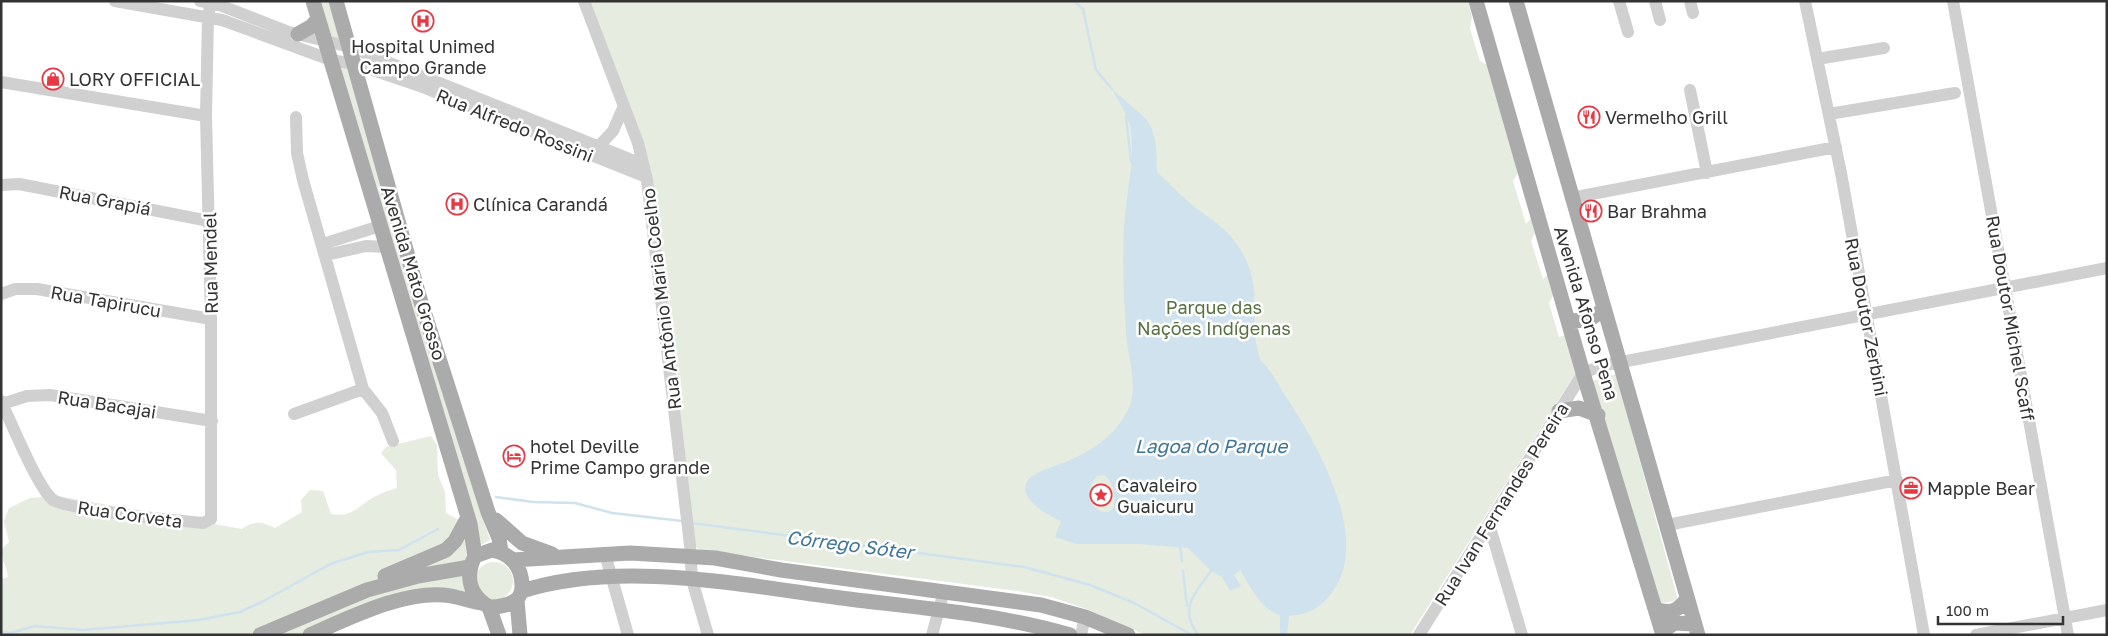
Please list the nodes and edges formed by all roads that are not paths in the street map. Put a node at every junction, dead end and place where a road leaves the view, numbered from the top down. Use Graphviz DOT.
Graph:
graph roads {
  1 [pos="115,1"];
  2 [pos="312,1"];
  3 [pos="336,1"];
  4 [pos="584,1"];
  5 [pos="1476,1"];
  6 [pos="1516,1"];
  7 [pos="1619,1"];
  8 [pos="1655,1"];
  9 [pos="1805,1"];
  10 [pos="1953,1"];
  11 [pos="207,2"];
  12 [pos="208,18"];
  13 [pos="318,19"];
  14 [pos="1660,20"];
  15 [pos="267,22"];
  16 [pos="247,29"];
  17 [pos="1628,32"];
  18 [pos="298,34"];
  19 [pos="324,41"];
  20 [pos="350,47"];
  21 [pos="1884,48"];
  22 [pos="1817,59"];
  23 [pos="331,60"];
  24 [pos="355,64"];
  25 [pos="1,82"];
  26 [pos="1690,90"];
  27 [pos="1955,93"];
  28 [pos="624,106"];
  29 [pos="1829,114"];
  30 [pos="206,116"];
  31 [pos="296,117"];
  32 [pos="599,146"];
  33 [pos="1836,147"];
  34 [pos="642,164"];
  35 [pos="1707,173"];
  36 [pos="646,177"];
  37 [pos="1,185"];
  38 [pos="1571,198"];
  39 [pos="209,221"];
  40 [pos="380,226"];
  41 [pos="406,242"];
  42 [pos="386,247"];
  43 [pos="324,250"];
  44 [pos="2107,268"];
  45 [pos="2006,287"];
  46 [pos="1,294"];
  47 [pos="401,295"];
  48 [pos="420,299"];
  49 [pos="1604,309"];
  50 [pos="1867,314"];
  51 [pos="211,319"];
  52 [pos="1568,320"];
  53 [pos="1609,328"];
  54 [pos="1574,339"];
  55 [pos="1619,363"];
  56 [pos="1583,373"];
  57 [pos="363,389"];
  58 [pos="2,402"];
  59 [pos="1559,411"];
  60 [pos="294,414"];
  61 [pos="1598,415"];
  62 [pos="212,421"];
  63 [pos="392,441"];
  64 [pos="1897,480"];
  65 [pos="488,512"];
  66 [pos="468,517"];
  67 [pos="208,522"];
  68 [pos="1489,524"];
  69 [pos="1667,525"];
  70 [pos="606,554"];
  71 [pos="691,555"];
  72 [pos="507,556"];
  73 [pos="560,557"];
  74 [pos="472,561"];
  75 [pos="610,576"];
  76 [pos="692,580"];
  77 [pos="367,590"];
  78 [pos="944,591"];
  79 [pos="519,595"];
  80 [pos="1686,600"];
  81 [pos="485,605"];
  82 [pos="1655,609"];
  83 [pos="939,610"];
  84 [pos="2107,610"];
  85 [pos="1086,617"];
  86 [pos="2065,617"];
  87 [pos="1696,630"];
  88 [pos="1663,633"];
  89 [pos="260,635"];
  90 [pos="310,635"];
  91 [pos="499,635"];
  92 [pos="520,635"];
  93 [pos="628,635"];
  94 [pos="708,635"];
  95 [pos="932,635"];
  96 [pos="1070,635"];
  97 [pos="1081,635"];
  98 [pos="1128,635"];
  99 [pos="1419,635"];
  100 [pos="1522,635"];
  101 [pos="1924,635"];
  102 [pos="1976,635"];
  103 [pos="2068,635"];
  1 -- 12 [label="street, Rua Alfredo Rossini"];
  2 -- 13 [label="main road, Avenida Mato Grosso"];
  3 -- 20 [label="main road, Avenida Mato Grosso"];
  4 -- 28 [label="street, Rua Antônio Maria Coelho"];
  5 -- 52 [label="main road, Avenida Afonso Pena"];
  6 -- 38 [label="main road, Avenida Afonso Pena"];
  7 -- 17 [label="street"];
  8 -- 14 [label="street"];
  9 -- 22 [label="street, Rua Doutor Zerbini"];
  10 -- 45 [label="street, Rua Doutor Michel Scaff"];
  11 -- 12 [label="street, Rua Mendel"];
  11 -- 15 [label="street"];
  12 -- 16 [label="street, Rua Alfredo Rossini"];
  12 -- 30 [label="street, Rua Mendel"];
  13 -- 18 [label="main road"];
  13 -- 19 [label="main road, Avenida Mato Grosso"];
  15 -- 16 [label="street"];
  15 -- 18 [label="street"];
  16 -- 23 [label="street, Rua Alfredo Rossini"];
  18 -- 19 [label="street"];
  19 -- 20 [label="street"];
  19 -- 23 [label="main road, Avenida Mato Grosso"];
  20 -- 24 [label="main road, Avenida Mato Grosso"];
  20 -- 32 [label="street"];
  21 -- 22 [label="street"];
  22 -- 29 [label="street, Rua Doutor Zerbini"];
  23 -- 24 [label="street, Rua Alfredo Rossini"];
  23 -- 40 [label="main road, Avenida Mato Grosso"];
  24 -- 36 [label="street, Rua Alfredo Rossini"];
  24 -- 41 [label="main road, Avenida Mato Grosso"];
  25 -- 30 [label="street"];
  26 -- 35 [label="street"];
  27 -- 29 [label="street"];
  28 -- 32 [label="street"];
  28 -- 34 [label="street, Rua Antônio Maria Coelho"];
  29 -- 33 [label="street, Rua Doutor Zerbini"];
  30 -- 39 [label="street, Rua Mendel"];
  31 -- 43 [label="street"];
  32 -- 34 [label="street"];
  33 -- 35 [label="street"];
  33 -- 50 [label="street, Rua Doutor Zerbini"];
  34 -- 36 [label="street, Rua Antônio Maria Coelho"];
  35 -- 38 [label="street"];
  36 -- 71 [label="street, Rua Antônio Maria Coelho"];
  37 -- 39 [label="street, Rua Grapiá"];
  38 -- 49 [label="main road, Avenida Afonso Pena"];
  39 -- 51 [label="street, Rua Mendel"];
  40 -- 41 [label="main road"];
  40 -- 42 [label="main road, Avenida Mato Grosso"];
  40 -- 43 [label="street"];
  41 -- 48 [label="main road, Avenida Mato Grosso"];
  42 -- 43 [label="street"];
  42 -- 47 [label="main road, Avenida Mato Grosso"];
  43 -- 57 [label="street"];
  44 -- 45 [label="street"];
  45 -- 50 [label="street"];
  45 -- 86 [label="street, Rua Doutor Michel Scaff"];
  46 -- 51 [label="street, Rua Tapirucu"];
  47 -- 48 [label="main road"];
  47 -- 66 [label="main road, Avenida Mato Grosso"];
  48 -- 65 [label="main road, Avenida Mato Grosso"];
  49 -- 52 [label="main road"];
  49 -- 53 [label="main road, Avenida Afonso Pena"];
  50 -- 55 [label="street"];
  50 -- 64 [label="street, Rua Doutor Zerbini"];
  51 -- 62 [label="street, Rua Mendel"];
  52 -- 54 [label="main road, Avenida Afonso Pena"];
  53 -- 54 [label="main road"];
  53 -- 55 [label="main road, Avenida Afonso Pena"];
  54 -- 56 [label="main road, Avenida Afonso Pena"];
  55 -- 56 [label="street"];
  55 -- 69 [label="main road, Avenida Afonso Pena"];
  56 -- 59 [label="street, Rua Ivan Fernandes Pereira"];
  56 -- 61 [label="main road, Avenida Afonso Pena"];
  57 -- 60 [label="street"];
  57 -- 63 [label="street"];
  58 -- 62 [label="street, Rua Bacajai"];
  58 -- 67 [label="street, Rua Corveta"];
  59 -- 61 [label="main road"];
  59 -- 68 [label="street, Rua Ivan Fernandes Pereira"];
  61 -- 82 [label="main road, Avenida Afonso Pena"];
  62 -- 67 [label="street, Rua Mendel"];
  64 -- 69 [label="street"];
  64 -- 101 [label="street, Rua Doutor Zerbini"];
  65 -- 72 [label="main road, Avenida Mato Grosso"];
  65 -- 73 [label="main road"];
  66 -- 74 [label="main road, Avenida Mato Grosso"];
  66 -- 77 [label="main road"];
  68 -- 99 [label="street, Rua Ivan Fernandes Pereira"];
  68 -- 100 [label="street"];
  69 -- 80 [label="main road, Avenida Afonso Pena"];
  70 -- 71 [label="main road"];
  70 -- 73 [label="main road"];
  70 -- 75 [label="street"];
  71 -- 76 [label="street, Rua Antônio Maria Coelho"];
  71 -- 78 [label="main road"];
  72 -- 73 [label="main road"];
  72 -- 74 [label="main road"];
  72 -- 79 [label="main road"];
  74 -- 77 [label="main road"];
  74 -- 81 [label="main road"];
  75 -- 76 [label="main road"];
  75 -- 79 [label="main road"];
  75 -- 93 [label="street"];
  76 -- 83 [label="main road"];
  76 -- 94 [label="street, Rua Antônio Maria Coelho"];
  77 -- 89 [label="main road"];
  78 -- 83 [label="street"];
  78 -- 85 [label="main road"];
  79 -- 81 [label="main road"];
  79 -- 92 [label="main road"];
  80 -- 82 [label="main road"];
  80 -- 87 [label="main road, Avenida Afonso Pena"];
  81 -- 90 [label="main road"];
  81 -- 91 [label="main road"];
  82 -- 88 [label="main road, Avenida Afonso Pena"];
  83 -- 95 [label="street"];
  83 -- 96 [label="main road"];
  84 -- 86 [label="street"];
  85 -- 97 [label="street"];
  85 -- 98 [label="main road"];
  86 -- 102 [label="street"];
  86 -- 103 [label="street, Rua Doutor Michel Scaff"];
  87 -- 88 [label="main road"];
}
